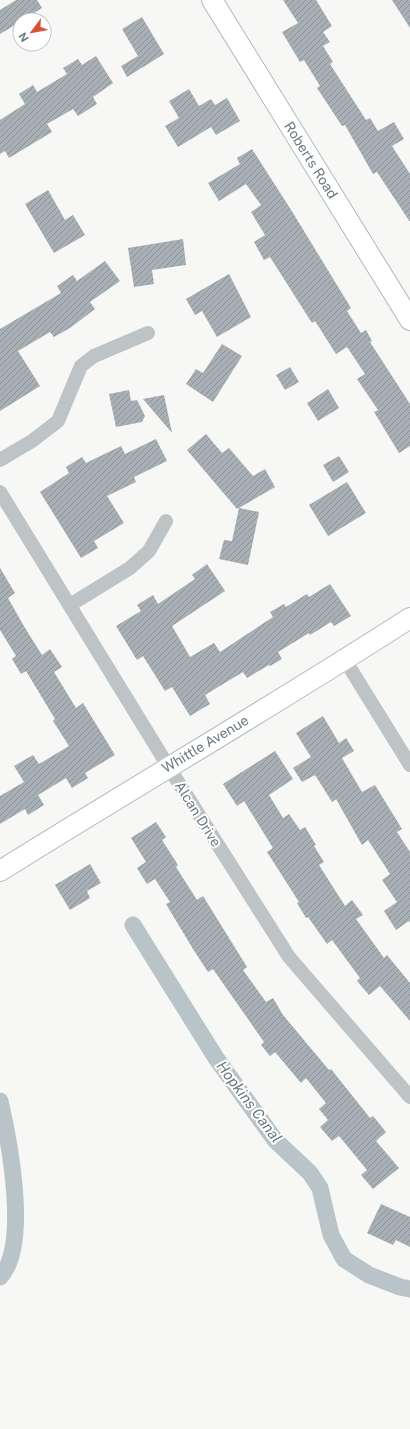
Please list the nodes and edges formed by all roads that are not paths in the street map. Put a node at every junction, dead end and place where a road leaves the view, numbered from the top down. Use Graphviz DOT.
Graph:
graph roads {
  1 [pos="212,0"];
  2 [pos="410,320"];
  3 [pos="148,333"];
  4 [pos="0,460"];
  5 [pos="0,492"];
  6 [pos="166,521"];
  7 [pos="70,604"];
  8 [pos="410,618"];
  9 [pos="345,660"];
  10 [pos="410,765"];
  11 [pos="168,766"];
  12 [pos="0,871"];
  13 [pos="410,1097"];
  1 -- 2 [label="street, Roberts Road"];
  3 -- 4 [label="street"];
  5 -- 7 [label="street, Alcan Drive"];
  6 -- 7 [label="street"];
  7 -- 11 [label="street, Alcan Drive"];
  8 -- 9 [label="street, Whittle Avenue"];
  9 -- 10 [label="street"];
  9 -- 11 [label="street, Whittle Avenue"];
  11 -- 12 [label="street, Whittle Avenue"];
  11 -- 13 [label="street, Alcan Drive"];
}
